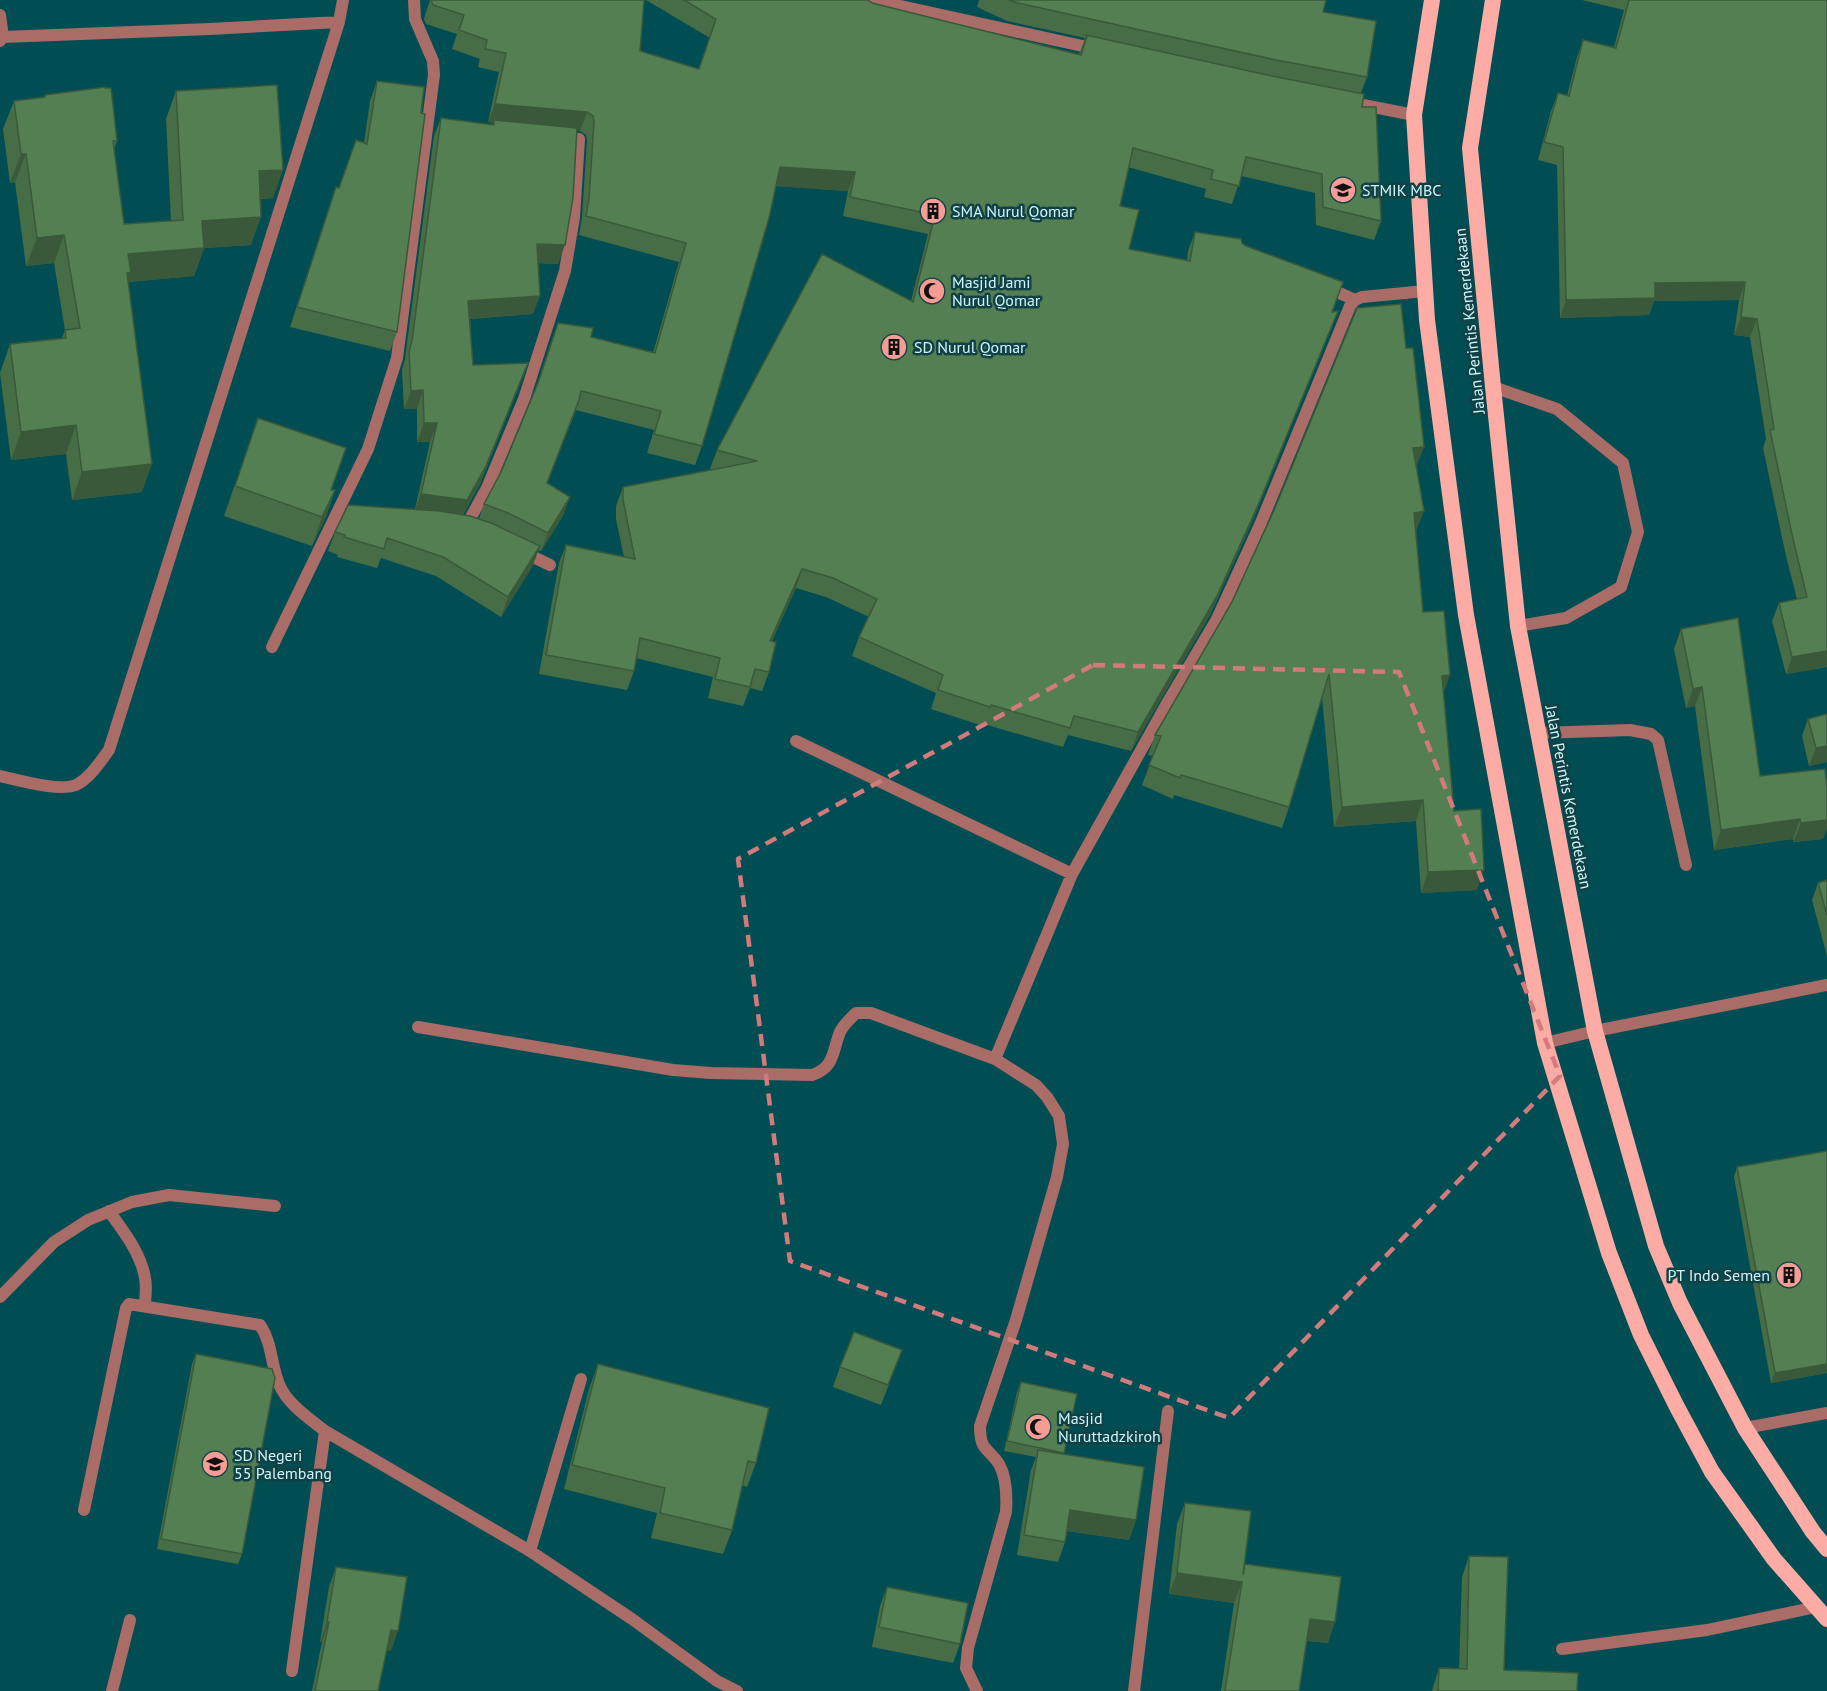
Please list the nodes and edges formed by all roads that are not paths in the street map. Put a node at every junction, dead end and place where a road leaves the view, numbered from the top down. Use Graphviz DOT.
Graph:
graph roads {
  1 [pos="343,0"];
  2 [pos="414,0"];
  3 [pos="873,0"];
  4 [pos="1432,0"];
  5 [pos="1493,0"];
  6 [pos="0,15"];
  7 [pos="339,22"];
  8 [pos="1,39"];
  9 [pos="1112,53"];
  10 [pos="1335,100"];
  11 [pos="1414,115"];
  12 [pos="544,136"];
  13 [pos="1317,284"];
  14 [pos="1425,291"];
  15 [pos="1355,300"];
  16 [pos="1493,387"];
  17 [pos="465,528"];
  18 [pos="514,548"];
  19 [pos="550,564"];
  20 [pos="1518,626"];
  21 [pos="272,647"];
  22 [pos="1539,733"];
  23 [pos="796,741"];
  24 [pos="0,776"];
  25 [pos="1686,864"];
  26 [pos="1072,874"];
  27 [pos="1827,985"];
  28 [pos="418,1028"];
  29 [pos="1595,1031"];
  30 [pos="1545,1043"];
  31 [pos="995,1059"];
  32 [pos="275,1206"];
  33 [pos="109,1211"];
  34 [pos="0,1297"];
  35 [pos="145,1306"];
  36 [pos="580,1379"];
  37 [pos="1168,1411"];
  38 [pos="1827,1413"];
  39 [pos="1745,1428"];
  40 [pos="326,1431"];
  41 [pos="84,1510"];
  42 [pos="1827,1549"];
  43 [pos="530,1551"];
  44 [pos="1821,1613"];
  45 [pos="130,1620"];
  46 [pos="1562,1649"];
  47 [pos="292,1671"];
  48 [pos="716,1686"];
  49 [pos="112,1691"];
  50 [pos="737,1691"];
  51 [pos="977,1691"];
  52 [pos="1134,1691"];
  1 -- 7 [label="street"];
  2 -- 21 [label="street"];
  3 -- 9 [label="street"];
  4 -- 11 [label="highway"];
  5 -- 16 [label="highway, Jalan Perintis Kemerdekaan"];
  6 -- 8 [label="street"];
  7 -- 8 [label="street"];
  7 -- 24 [label="street"];
  10 -- 11 [label="street"];
  11 -- 14 [label="highway"];
  12 -- 17 [label="street"];
  13 -- 15 [label="street"];
  14 -- 15 [label="street"];
  14 -- 30 [label="highway"];
  15 -- 26 [label="street"];
  16 -- 20 [label="highway, Jalan Perintis Kemerdekaan"];
  16 -- 20 [label="street"];
  18 -- 19 [label="street"];
  20 -- 22 [label="highway, Jalan Perintis Kemerdekaan"];
  22 -- 25 [label="street"];
  22 -- 29 [label="highway, Jalan Perintis Kemerdekaan"];
  23 -- 26 [label="street"];
  26 -- 31 [label="street"];
  27 -- 29 [label="street"];
  28 -- 31 [label="street"];
  29 -- 30 [label="street"];
  29 -- 39 [label="highway, Jalan Perintis Kemerdekaan"];
  30 -- 44 [label="highway"];
  31 -- 51 [label="street"];
  32 -- 33 [label="street"];
  33 -- 34 [label="street"];
  33 -- 35 [label="street"];
  35 -- 40 [label="street"];
  35 -- 41 [label="street"];
  36 -- 43 [label="street"];
  37 -- 52 [label="street"];
  38 -- 39 [label="street"];
  39 -- 42 [label="highway, Jalan Perintis Kemerdekaan"];
  40 -- 43 [label="street"];
  40 -- 47 [label="street"];
  43 -- 48 [label="street"];
  44 -- 46 [label="street"];
  45 -- 49 [label="street"];
  48 -- 50 [label="street"];
}
